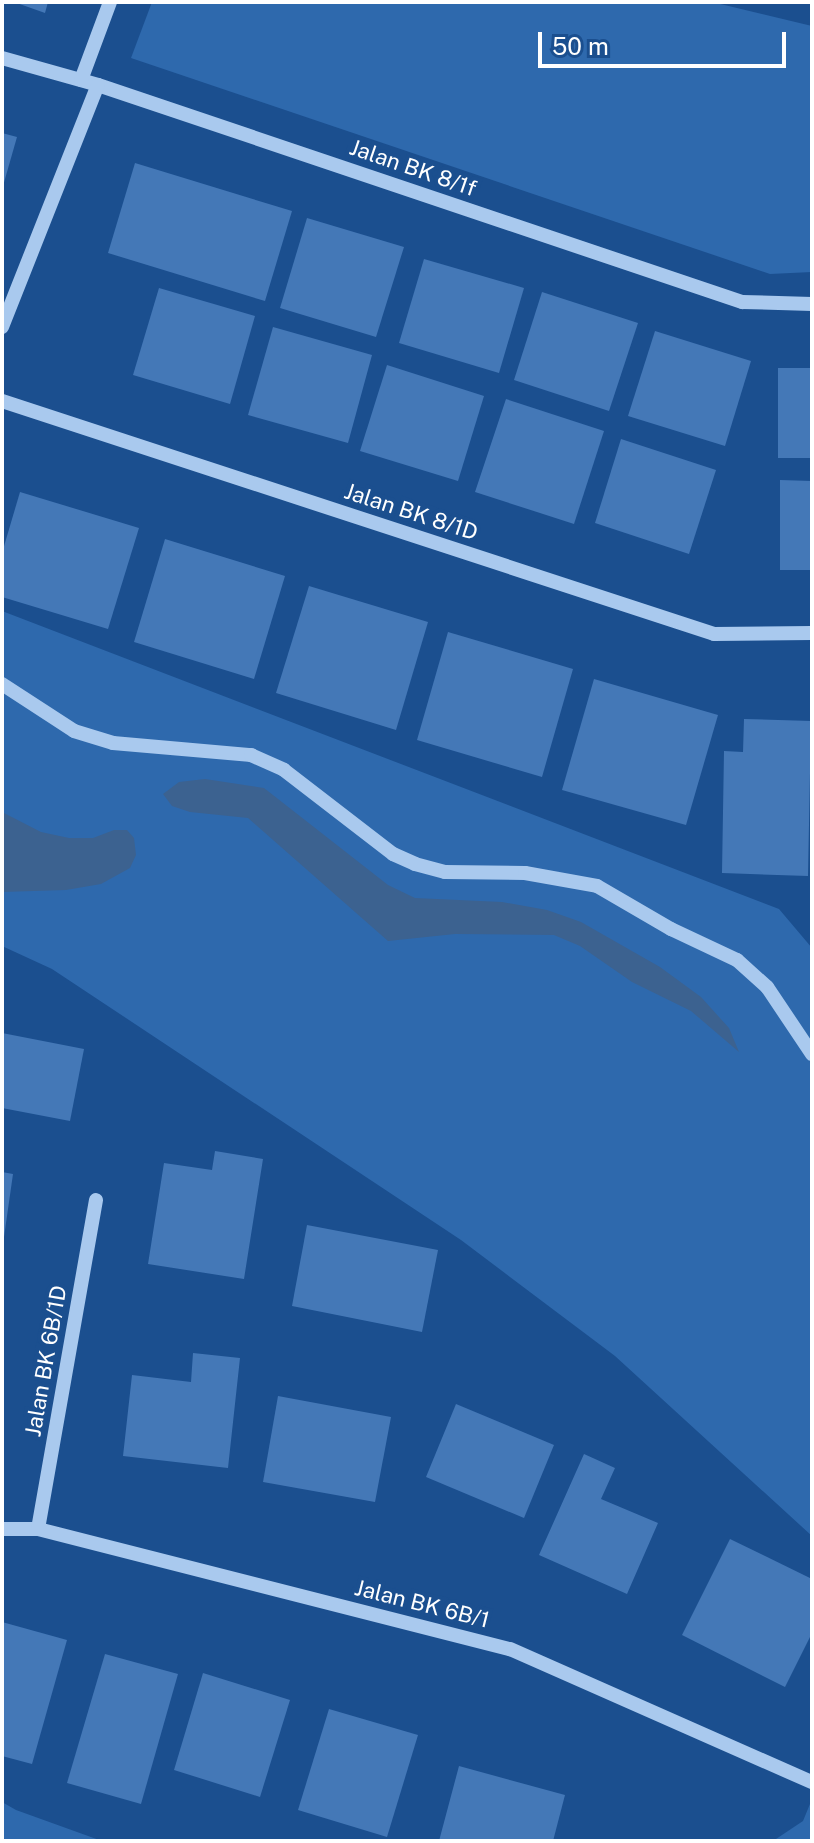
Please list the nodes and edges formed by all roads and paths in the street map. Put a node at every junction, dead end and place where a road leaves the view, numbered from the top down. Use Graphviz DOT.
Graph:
graph roads {
  1 [pos="110,2"];
  2 [pos="2,58"];
  3 [pos="81,80"];
  4 [pos="98,85"];
  5 [pos="812,304"];
  6 [pos="2,327"];
  7 [pos="2,401"];
  8 [pos="812,633"];
  9 [pos="2,684"];
  10 [pos="812,1054"];
  11 [pos="96,1200"];
  12 [pos="2,1529"];
  13 [pos="38,1529"];
  14 [pos="811,1782"];
  1 -- 3 [label="street"];
  2 -- 3 [label="street, Jalan BK 8/1f"];
  3 -- 4 [label="street, Jalan BK 8/1f"];
  4 -- 5 [label="street, Jalan BK 8/1f"];
  4 -- 6 [label="street"];
  7 -- 8 [label="street, Jalan BK 8/1D"];
  9 -- 10 [label="street"];
  11 -- 13 [label="street, Jalan BK 6B/1D"];
  12 -- 13 [label="street, Jalan BK 6B/1"];
  13 -- 14 [label="street, Jalan BK 6B/1"];
}
